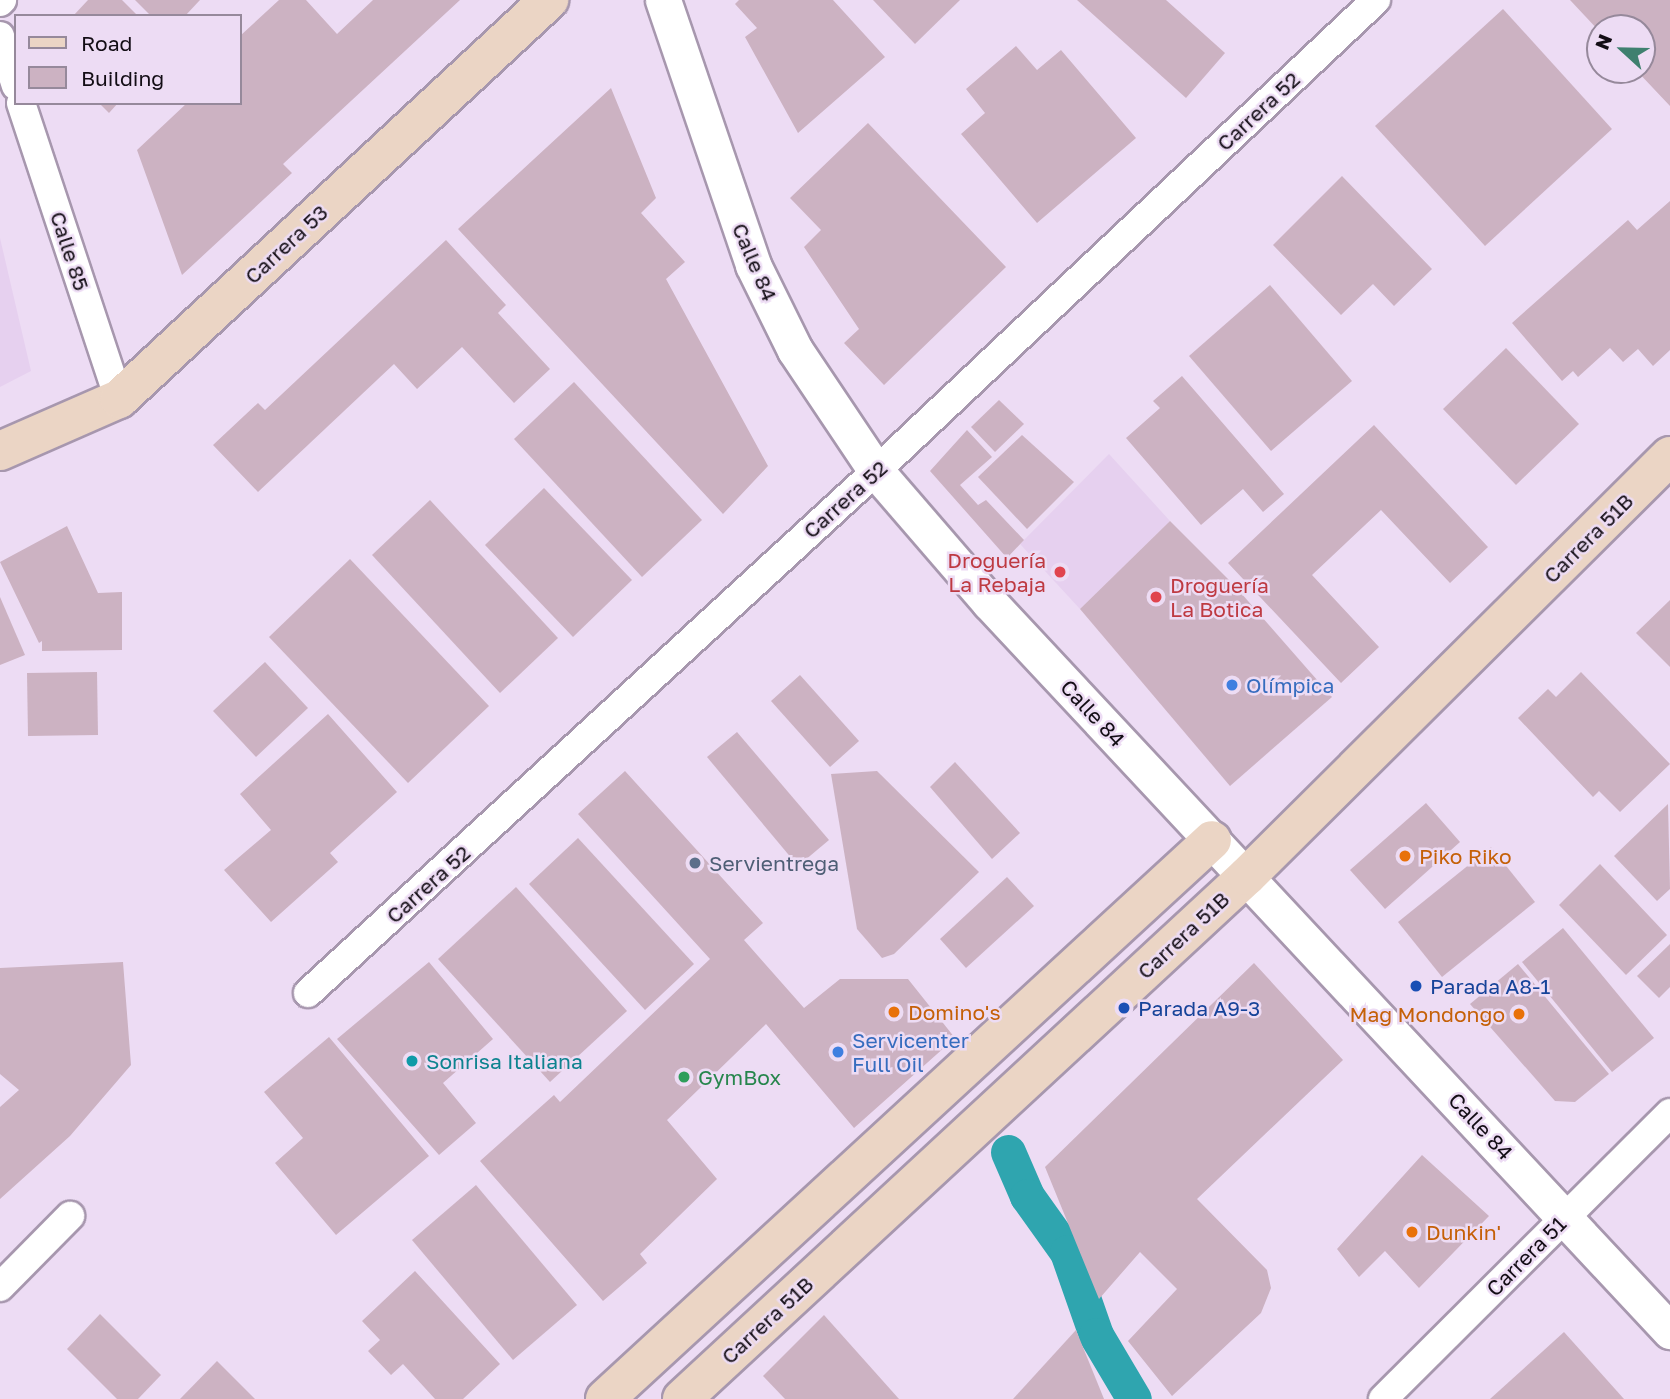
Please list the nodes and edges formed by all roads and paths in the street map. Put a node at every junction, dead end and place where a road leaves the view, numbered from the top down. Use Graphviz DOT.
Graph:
graph roads {
  1 [pos="549,0"];
  2 [pos="663,0"];
  3 [pos="1376,0"];
  4 [pos="0,36"];
  5 [pos="14,80"];
  6 [pos="23,105"];
  7 [pos="120,399"];
  8 [pos="0,452"];
  9 [pos="1670,456"];
  10 [pos="876,471"];
  11 [pos="1212,840"];
  12 [pos="1247,876"];
  13 [pos="308,993"];
  14 [pos="1670,1113"];
  15 [pos="70,1216"];
  16 [pos="1566,1217"];
  17 [pos="0,1287"];
  18 [pos="1670,1331"];
  19 [pos="606,1399"];
  20 [pos="682,1399"];
  21 [pos="1382,1399"];
  1 -- 7 [label="main road, Carrera 53"];
  2 -- 10 [label="street, Calle 84"];
  3 -- 10 [label="street, Carrera 52"];
  4 -- 5 [label="street"];
  6 -- 7 [label="street, Calle 85"];
  7 -- 8 [label="main road, Carrera 53"];
  9 -- 12 [label="main road, Carrera 51B"];
  10 -- 11 [label="street, Calle 84"];
  10 -- 13 [label="street, Carrera 52"];
  11 -- 12 [label="street, Calle 84"];
  11 -- 19 [label="main road"];
  12 -- 16 [label="street, Calle 84"];
  12 -- 20 [label="main road, Carrera 51B"];
  14 -- 16 [label="street, Carrera 51"];
  15 -- 17 [label="street"];
  16 -- 18 [label="street, Calle 84"];
  16 -- 21 [label="street, Carrera 51"];
}
